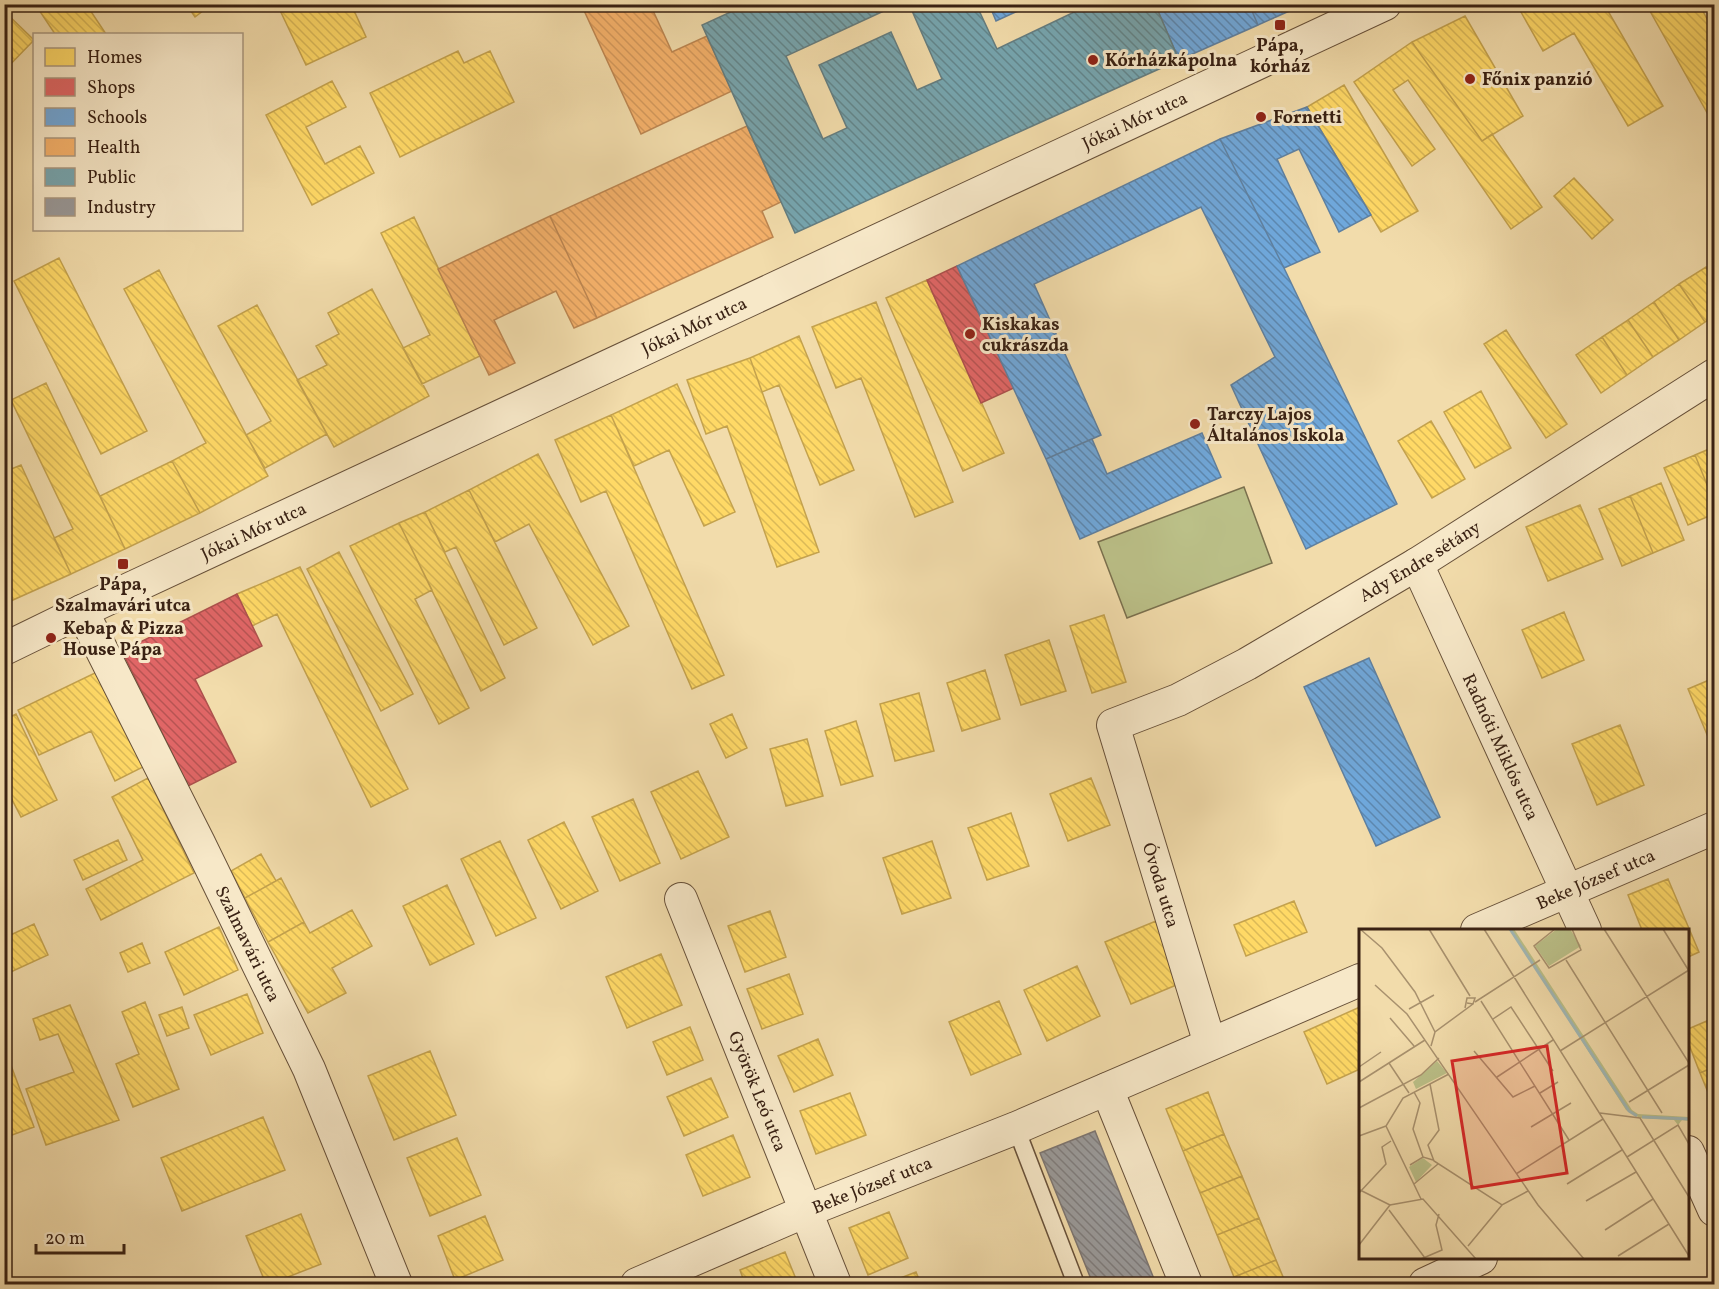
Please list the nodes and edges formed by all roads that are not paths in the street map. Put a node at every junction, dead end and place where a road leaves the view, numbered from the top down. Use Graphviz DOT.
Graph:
graph roads {
  1 [pos="1385,4"];
  2 [pos="1714,375"];
  3 [pos="1417,564"];
  4 [pos="82,611"];
  5 [pos="4,649"];
  6 [pos="1113,725"];
  7 [pos="1714,828"];
  8 [pos="1567,892"];
  9 [pos="681,899"];
  10 [pos="1480,929"];
  11 [pos="1585,929"];
  12 [pos="1359,980"];
  13 [pos="1210,1044"];
  14 [pos="1107,1089"];
  15 [pos="1016,1128"];
  16 [pos="1695,1154"];
  17 [pos="1714,1210"];
  18 [pos="806,1211"];
  19 [pos="1477,1259"];
  20 [pos="396,1284"];
  21 [pos="638,1284"];
  22 [pos="835,1284"];
  23 [pos="1076,1284"];
  24 [pos="1186,1284"];
  25 [pos="1425,1284"];
  1 -- 4 [label="street, Jókai Mór utca"];
  2 -- 3 [label="street, Ady Endre sétány"];
  3 -- 6 [label="street, Ady Endre sétány"];
  3 -- 8 [label="street, Radnóti Miklós utca"];
  4 -- 5 [label="street, Jókai Mór utca"];
  4 -- 20 [label="street, Szalmavári utca"];
  6 -- 13 [label="street, Óvoda utca"];
  7 -- 8 [label="street, Beke József utca"];
  8 -- 10 [label="street, Beke József utca"];
  8 -- 11 [label="street, Radnóti Miklós utca"];
  9 -- 18 [label="street, Györök Leó utca"];
  12 -- 13 [label="street, Beke József utca"];
  13 -- 14 [label="street, Beke József utca"];
  14 -- 15 [label="street, Beke József utca"];
  14 -- 24 [label="street"];
  15 -- 18 [label="street, Beke József utca"];
  15 -- 23 [label="lane"];
  16 -- 17 [label="street"];
  18 -- 21 [label="street, Beke József utca"];
  18 -- 22 [label="street, Györök Leó utca"];
  19 -- 25 [label="street"];
}
